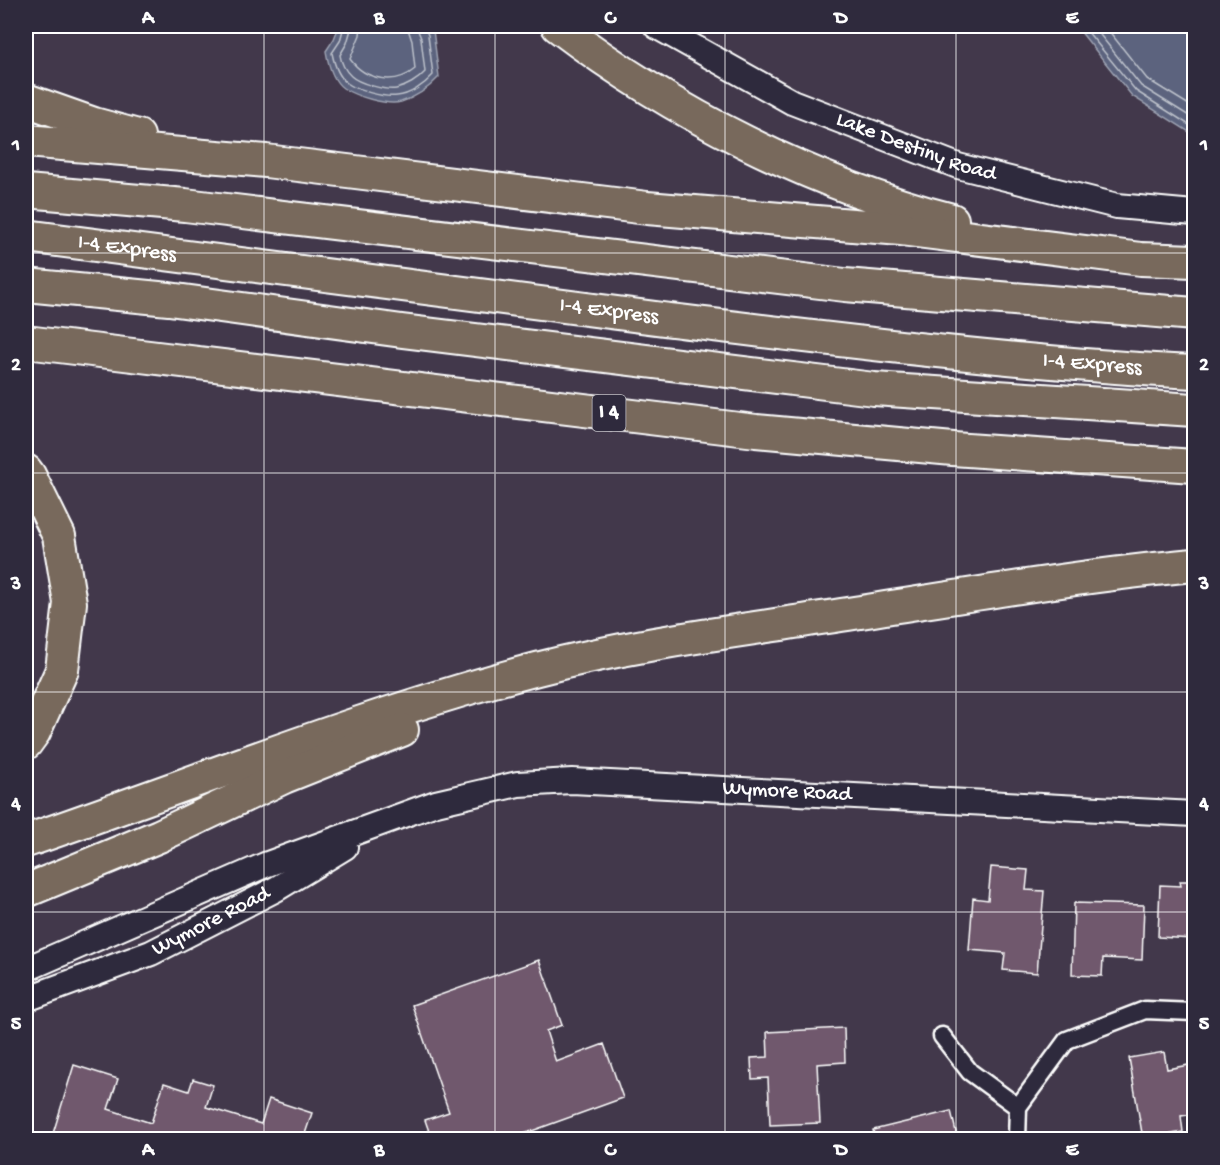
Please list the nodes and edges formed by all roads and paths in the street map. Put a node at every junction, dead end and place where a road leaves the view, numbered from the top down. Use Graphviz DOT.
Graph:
graph roads {
  1 [pos="558,26"];
  2 [pos="656,26"];
  3 [pos="26,100"];
  4 [pos="26,141"];
  5 [pos="266,161"];
  6 [pos="26,191"];
  7 [pos="1194,213"];
  8 [pos="26,236"];
  9 [pos="1141,259"];
  10 [pos="1194,261"];
  11 [pos="26,285"];
  12 [pos="1194,314"];
  13 [pos="26,342"];
  14 [pos="1194,372"];
  15 [pos="1194,410"];
  16 [pos="1194,466"];
  17 [pos="26,471"];
  18 [pos="1194,565"];
  19 [pos="626,650"];
  20 [pos="26,743"];
  21 [pos="1194,814"];
  22 [pos="385,822"];
  23 [pos="26,841"];
  24 [pos="26,891"];
  25 [pos="26,969"];
  26 [pos="26,999"];
  27 [pos="1194,1012"];
  28 [pos="942,1036"];
  29 [pos="1018,1107"];
  30 [pos="1017,1140"];
  1 -- 9 [label="highway"];
  2 -- 7 [label="main road, Lake Destiny Road"];
  3 -- 5 [label="highway"];
  4 -- 5 [label="highway"];
  5 -- 9 [label="highway"];
  6 -- 12 [label="highway"];
  8 -- 14 [label="highway, I-4 Express"];
  9 -- 10 [label="highway"];
  11 -- 15 [label="highway, I-4 Express"];
  13 -- 16 [label="highway, I 4"];
  17 -- 20 [label="highway"];
  18 -- 19 [label="highway"];
  19 -- 23 [label="highway"];
  19 -- 24 [label="highway"];
  21 -- 22 [label="main road, Wymore Road"];
  22 -- 25 [label="main road, Wymore Road"];
  22 -- 26 [label="main road, Wymore Road"];
  27 -- 29 [label="street"];
  28 -- 29 [label="street"];
  29 -- 30 [label="street"];
}
